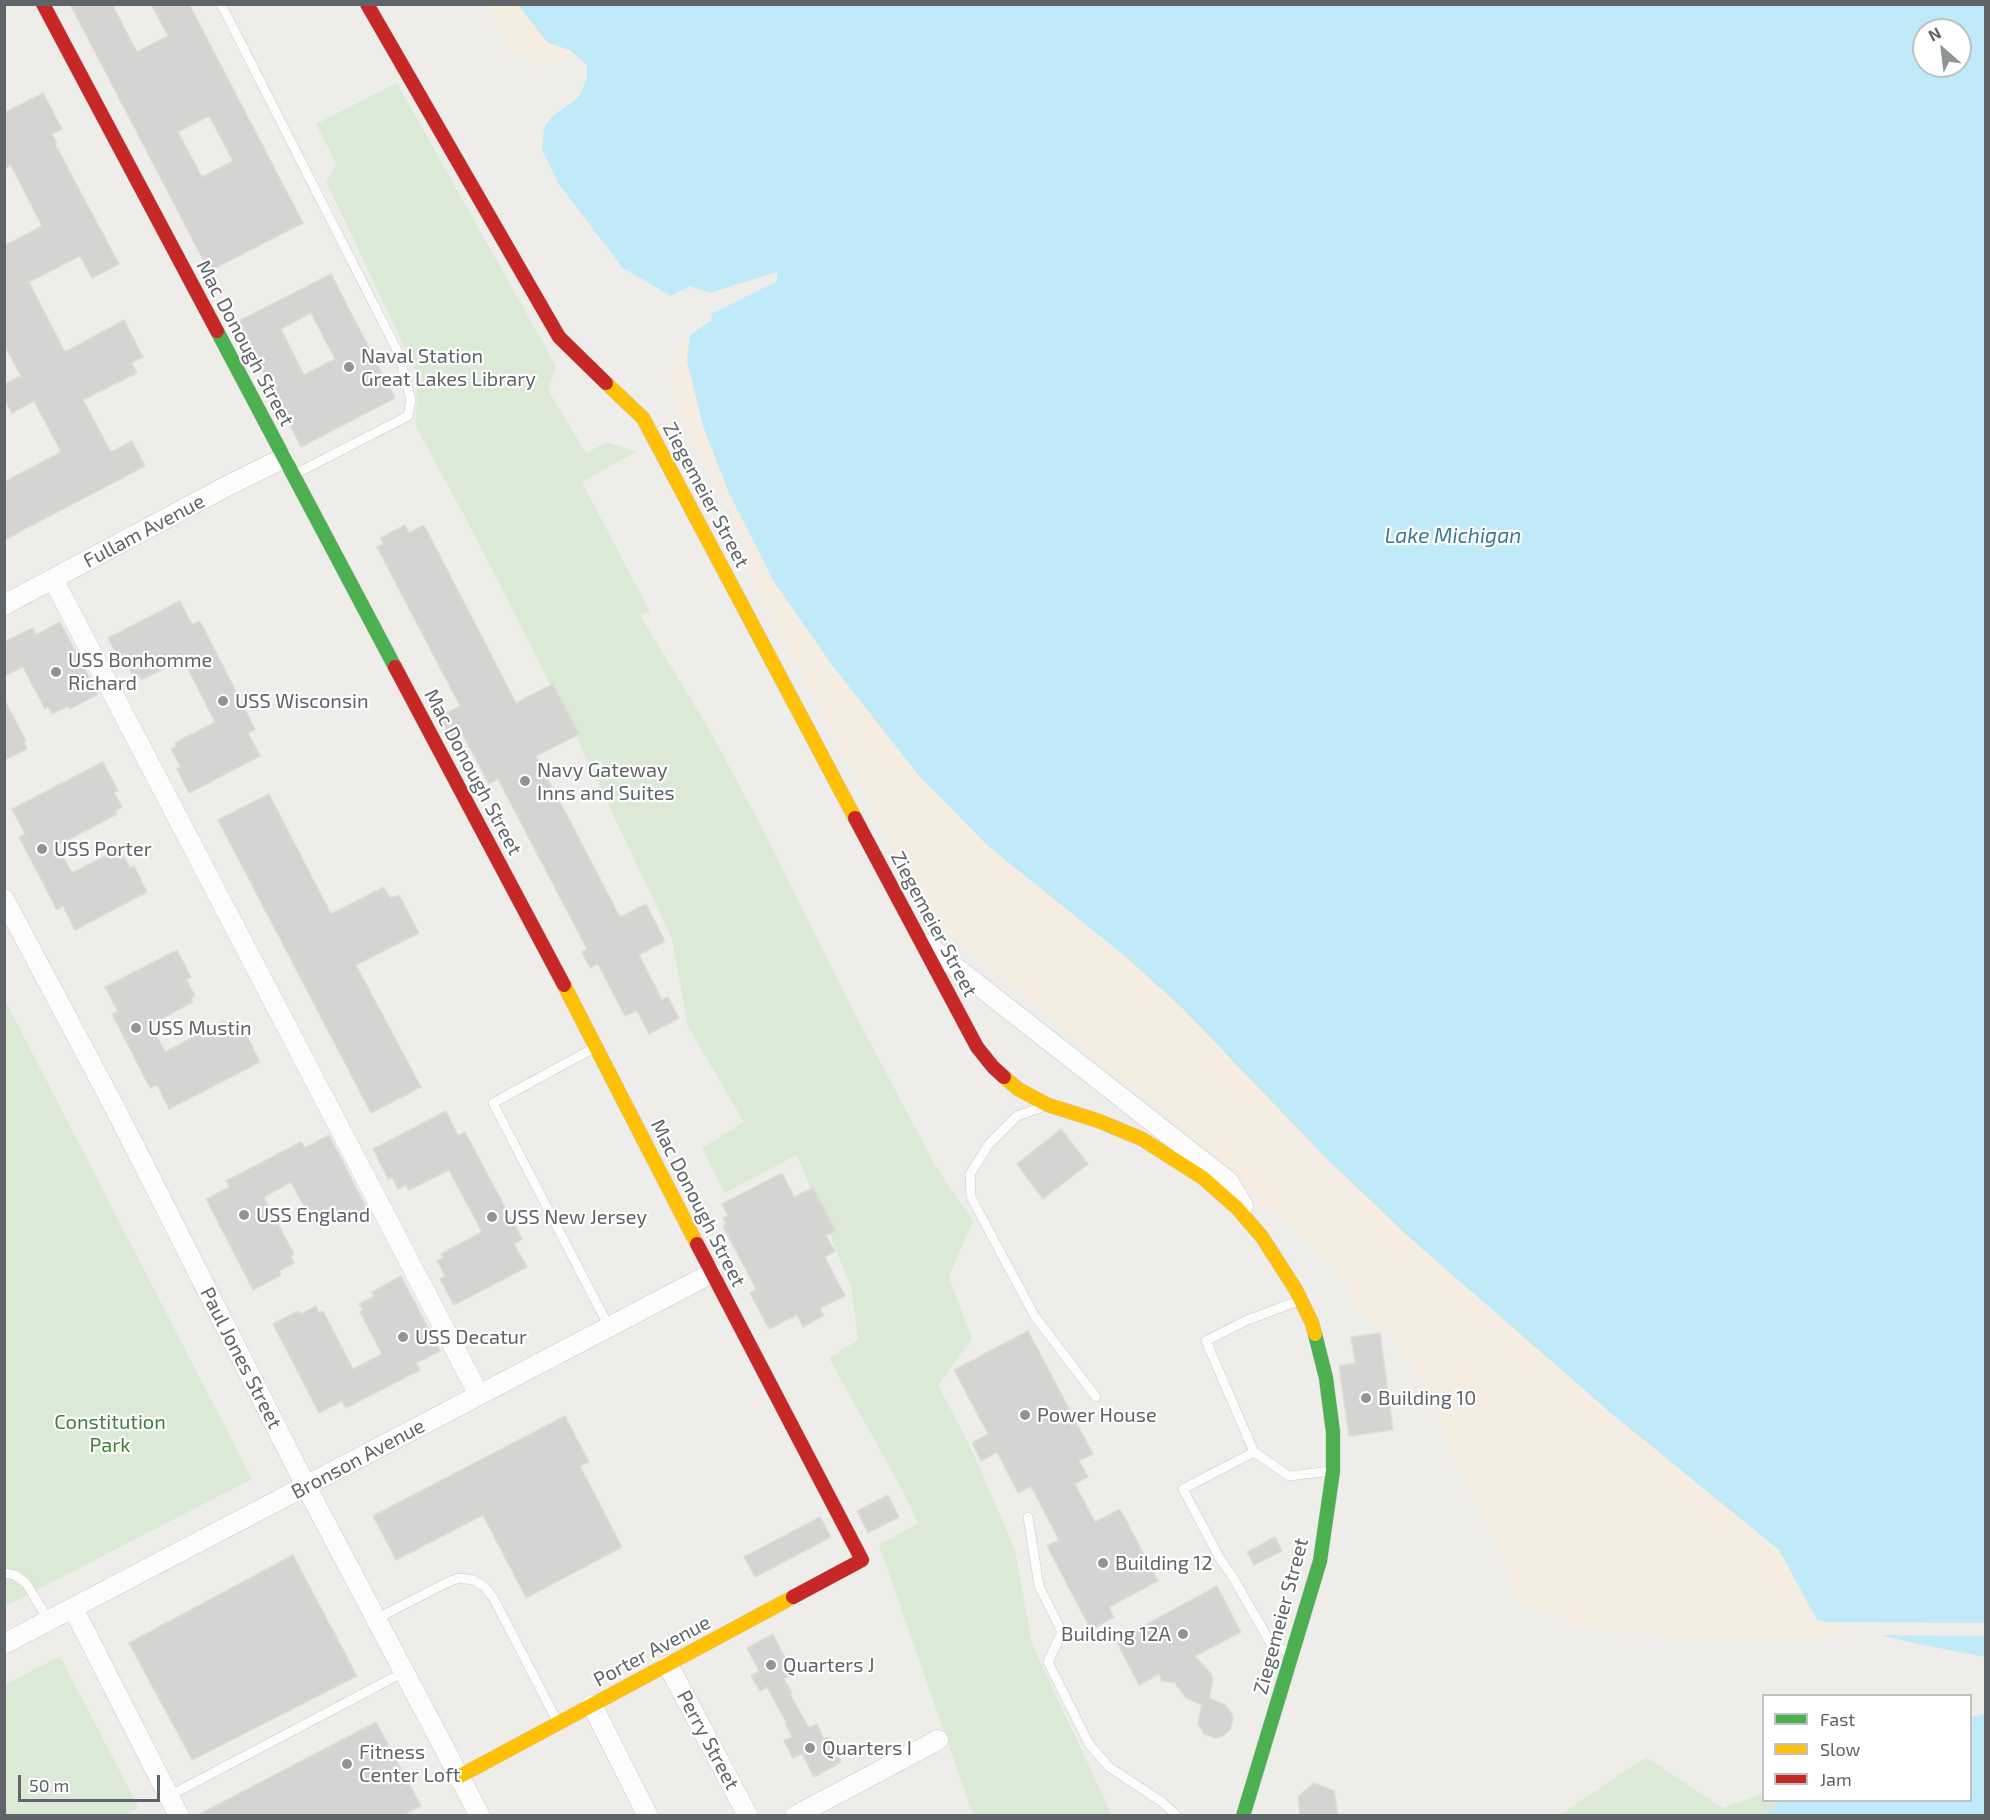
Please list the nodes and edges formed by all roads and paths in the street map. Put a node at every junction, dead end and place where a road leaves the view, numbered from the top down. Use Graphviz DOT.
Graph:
graph roads {
  1 [pos="43,4"];
  2 [pos="221,4"];
  3 [pos="367,4"];
  4 [pos="289,467"];
  5 [pos="53,579"];
  6 [pos="4,605"];
  7 [pos="4,899"];
  8 [pos="920,940"];
  9 [pos="597,1047"];
  10 [pos="1048,1105"];
  11 [pos="1262,1237"];
  12 [pos="712,1273"];
  13 [pos="1301,1299"];
  14 [pos="609,1327"];
  15 [pos="479,1395"];
  16 [pos="1096,1397"];
  17 [pos="1254,1452"];
  18 [pos="1333,1471"];
  19 [pos="306,1486"];
  20 [pos="1028,1517"];
  21 [pos="862,1560"];
  22 [pos="4,1573"];
  23 [pos="74,1608"];
  24 [pos="376,1619"];
  25 [pos="49,1621"];
  26 [pos="4,1644"];
  27 [pos="1292,1654"];
  28 [pos="668,1665"];
  29 [pos="404,1672"];
  30 [pos="592,1706"];
  31 [pos="558,1724"];
  32 [pos="938,1740"];
  33 [pos="460,1776"];
  34 [pos="169,1796"];
  35 [pos="475,1814"];
  36 [pos="178,1815"];
  37 [pos="648,1815"];
  38 [pos="748,1815"];
  39 [pos="795,1815"];
  40 [pos="1177,1815"];
  41 [pos="1243,1815"];
  1 -- 4 [label="street, Mac Donough Street"];
  2 -- 4 [label="lane"];
  3 -- 8 [label="street, Ziegemeier Street"];
  4 -- 5 [label="street, Fullam Avenue"];
  4 -- 9 [label="street, Mac Donough Street"];
  5 -- 6 [label="street, Fullam Avenue"];
  5 -- 15 [label="street"];
  7 -- 19 [label="street, Paul Jones Street"];
  8 -- 10 [label="street, Ziegemeier Street"];
  8 -- 11 [label="street"];
  9 -- 12 [label="street, Mac Donough Street"];
  9 -- 14 [label="lane"];
  10 -- 11 [label="street, Ziegemeier Street"];
  10 -- 16 [label="lane"];
  11 -- 13 [label="street, Ziegemeier Street"];
  12 -- 14 [label="street, Bronson Avenue"];
  12 -- 21 [label="street, Mac Donough Street"];
  13 -- 17 [label="lane"];
  13 -- 18 [label="street, Ziegemeier Street"];
  14 -- 15 [label="street, Bronson Avenue"];
  15 -- 19 [label="street, Bronson Avenue"];
  17 -- 18 [label="lane"];
  17 -- 27 [label="lane"];
  18 -- 27 [label="street, Ziegemeier Street"];
  19 -- 23 [label="street, Bronson Avenue"];
  19 -- 24 [label="street, Paul Jones Street"];
  20 -- 40 [label="lane"];
  21 -- 28 [label="street, Porter Avenue"];
  22 -- 25 [label="lane"];
  23 -- 25 [label="street, Bronson Avenue"];
  23 -- 34 [label="street"];
  24 -- 29 [label="street, Paul Jones Street"];
  24 -- 31 [label="lane"];
  25 -- 26 [label="street, Bronson Avenue"];
  27 -- 41 [label="street, Ziegemeier Street"];
  28 -- 30 [label="street, Porter Avenue"];
  28 -- 38 [label="street, Perry Street"];
  29 -- 33 [label="street, Paul Jones Street"];
  29 -- 34 [label="lane"];
  30 -- 31 [label="street, Porter Avenue"];
  30 -- 37 [label="street"];
  31 -- 33 [label="street, Porter Avenue"];
  32 -- 39 [label="street"];
  33 -- 35 [label="street, Paul Jones Street"];
  34 -- 36 [label="street"];
}
